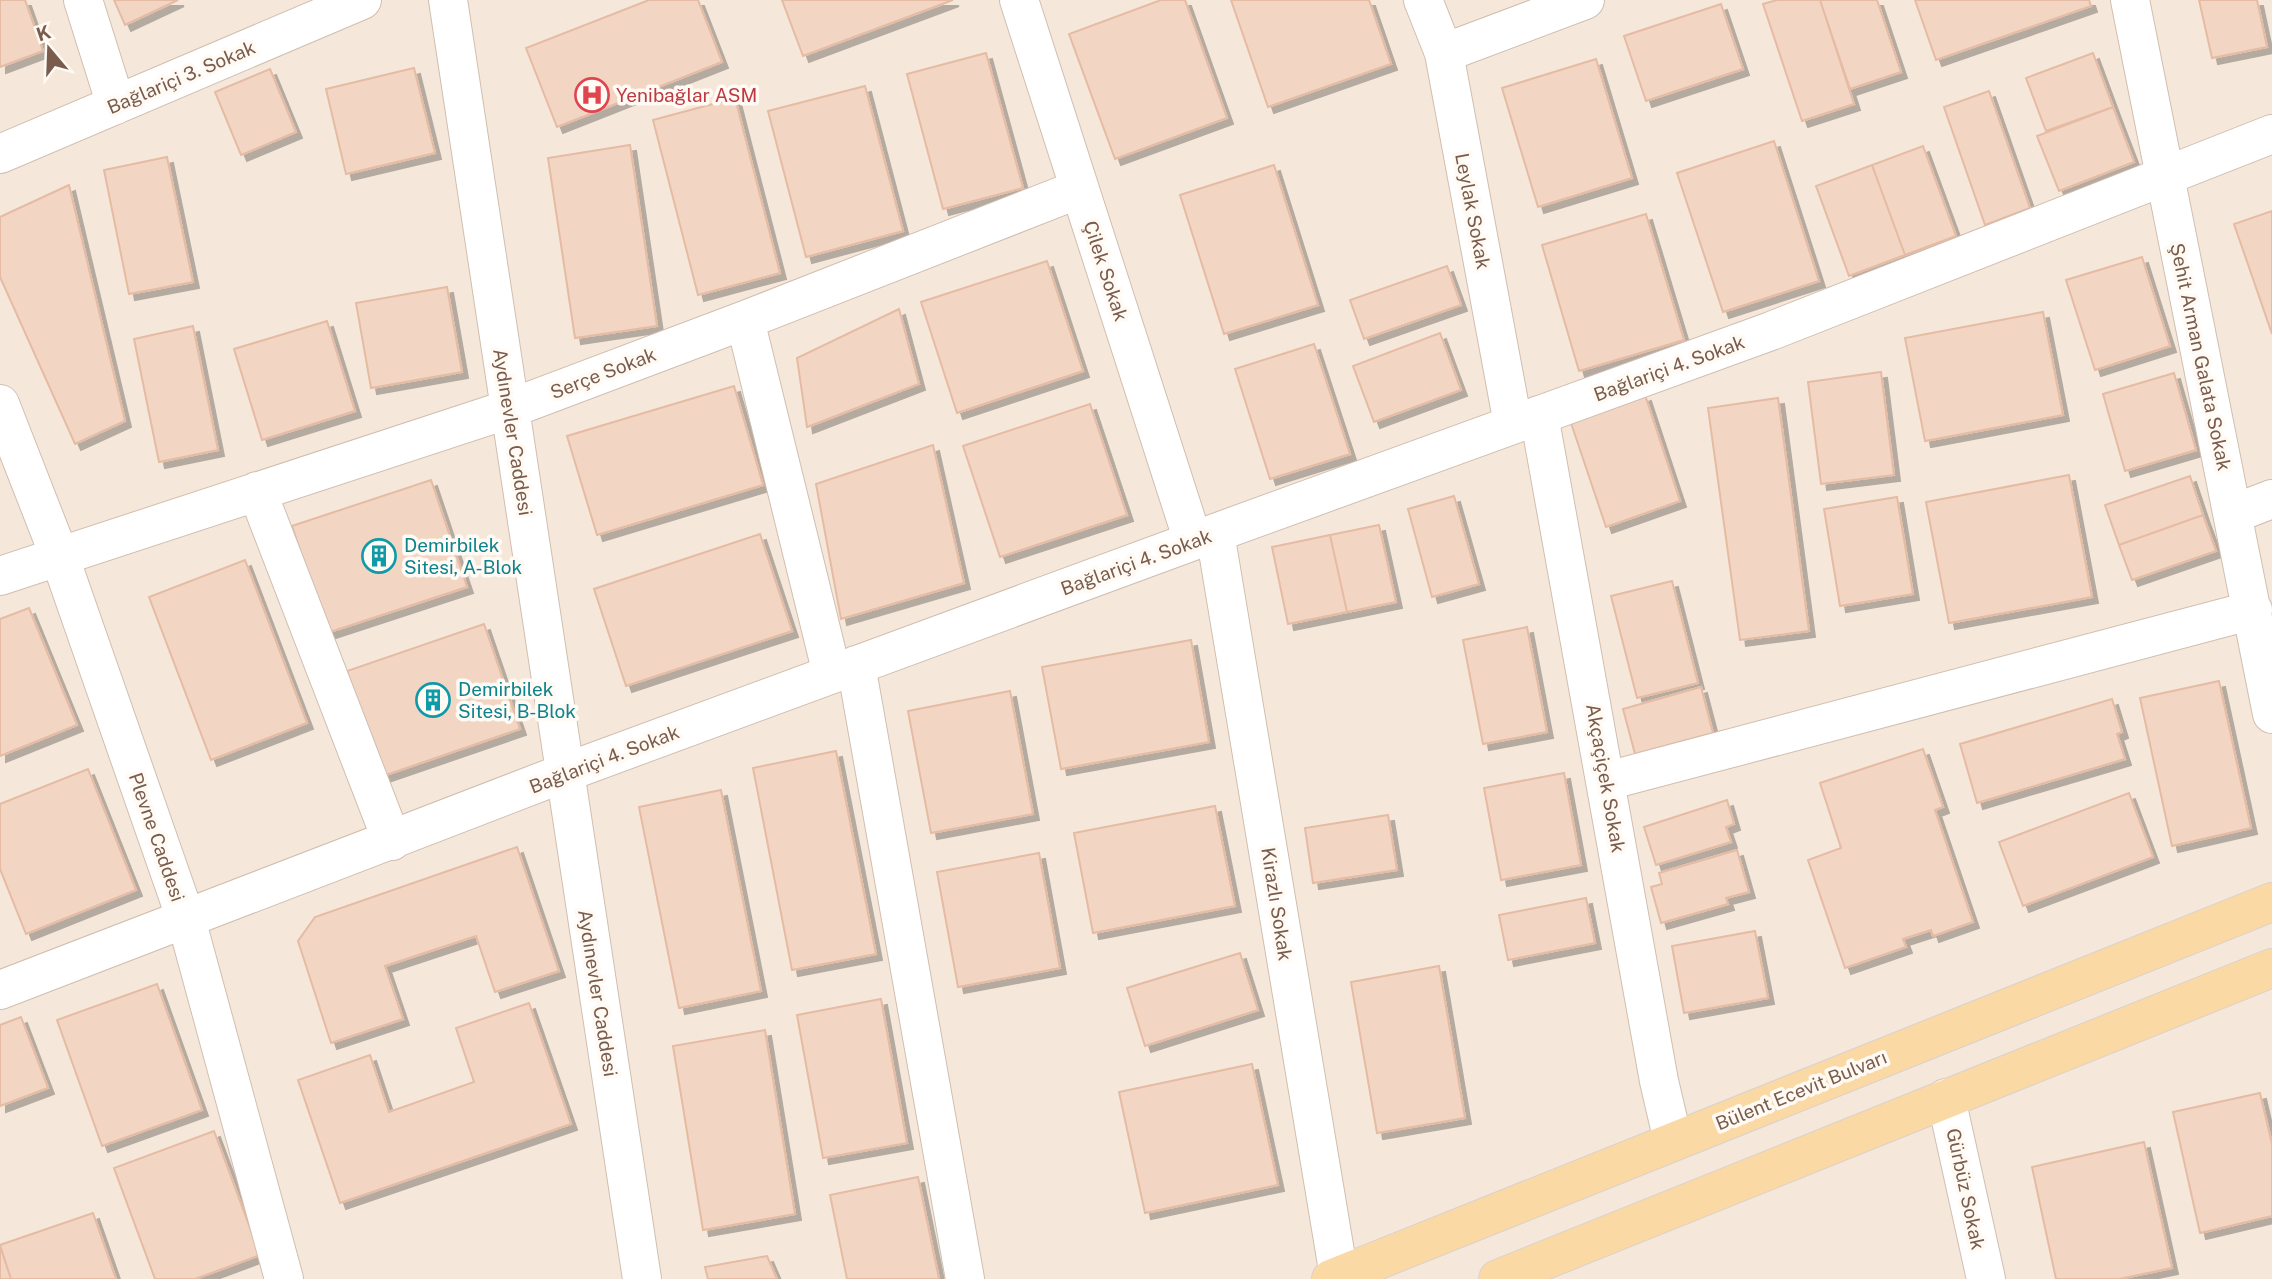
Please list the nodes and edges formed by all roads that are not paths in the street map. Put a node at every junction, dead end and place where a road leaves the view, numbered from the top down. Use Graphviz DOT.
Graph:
graph roads {
  1 [pos="83,0"];
  2 [pos="362,0"];
  3 [pos="448,0"];
  4 [pos="1019,0"];
  5 [pos="1423,0"];
  6 [pos="1585,0"];
  7 [pos="2130,0"];
  8 [pos="1444,53"];
  9 [pos="116,105"];
  10 [pos="2272,134"];
  11 [pos="0,154"];
  12 [pos="2164,177"];
  13 [pos="1080,189"];
  14 [pos="745,320"];
  15 [pos="0,404"];
  16 [pos="509,409"];
  17 [pos="1526,420"];
  18 [pos="257,491"];
  19 [pos="2272,499"];
  20 [pos="2233,514"];
  21 [pos="1204,537"];
  22 [pos="59,555"];
  23 [pos="0,576"];
  24 [pos="2253,610"];
  25 [pos="844,669"];
  26 [pos="2272,714"];
  27 [pos="564,774"];
  28 [pos="1606,780"];
  29 [pos="392,841"];
  30 [pos="2272,902"];
  31 [pos="186,919"];
  32 [pos="2272,968"];
  33 [pos="0,990"];
  34 [pos="1946,1098"];
  35 [pos="1674,1141"];
  36 [pos="1335,1278"];
  37 [pos="284,1279"];
  38 [pos="642,1279"];
  39 [pos="965,1279"];
  40 [pos="1498,1279"];
  41 [pos="1986,1279"];
  1 -- 9 [label="street"];
  2 -- 9 [label="street, Bağlariçi 3. Sokak"];
  3 -- 16 [label="street, Aydınevler Caddesi"];
  4 -- 13 [label="street, Çilek Sokak"];
  5 -- 8 [label="street, Leylak Sokak"];
  6 -- 8 [label="street"];
  7 -- 12 [label="street, Şehit Arman Galata Sokak"];
  8 -- 17 [label="street, Leylak Sokak"];
  9 -- 11 [label="street, Bağlariçi 3. Sokak"];
  10 -- 12 [label="street, Bağlariçi 4. Sokak"];
  12 -- 17 [label="street, Bağlariçi 4. Sokak"];
  12 -- 20 [label="street, Şehit Arman Galata Sokak"];
  13 -- 14 [label="street, Serçe Sokak"];
  13 -- 21 [label="street, Çilek Sokak"];
  14 -- 16 [label="street, Serçe Sokak"];
  14 -- 25 [label="street"];
  15 -- 22 [label="street, Plevne Caddesi"];
  16 -- 18 [label="street, Serçe Sokak"];
  16 -- 27 [label="street, Aydınevler Caddesi"];
  17 -- 21 [label="street, Bağlariçi 4. Sokak"];
  17 -- 28 [label="street, Akçaçiçek Sokak"];
  18 -- 22 [label="street, Serçe Sokak"];
  18 -- 29 [label="street"];
  19 -- 20 [label="street"];
  20 -- 24 [label="street, Şehit Arman Galata Sokak"];
  21 -- 25 [label="street, Bağlariçi 4. Sokak"];
  21 -- 36 [label="street, Kirazlı Sokak"];
  22 -- 23 [label="street, Serçe Sokak"];
  22 -- 31 [label="street, Plevne Caddesi"];
  24 -- 26 [label="street, Şehit Arman Galata Sokak"];
  24 -- 28 [label="street"];
  25 -- 27 [label="street, Bağlariçi 4. Sokak"];
  25 -- 39 [label="street"];
  27 -- 29 [label="street, Bağlariçi 4. Sokak"];
  27 -- 38 [label="street, Aydınevler Caddesi"];
  28 -- 35 [label="street, Akçaçiçek Sokak"];
  29 -- 31 [label="street, Bağlariçi 4. Sokak"];
  30 -- 35 [label="main road, Bülent Ecevit Bulvarı"];
  31 -- 33 [label="street, Bağlariçi 4. Sokak"];
  31 -- 37 [label="street, Plevne Caddesi"];
  32 -- 34 [label="main road"];
  34 -- 40 [label="main road"];
  34 -- 41 [label="street, Gürbüz Sokak"];
  35 -- 36 [label="main road, Bülent Ecevit Bulvarı"];
}
